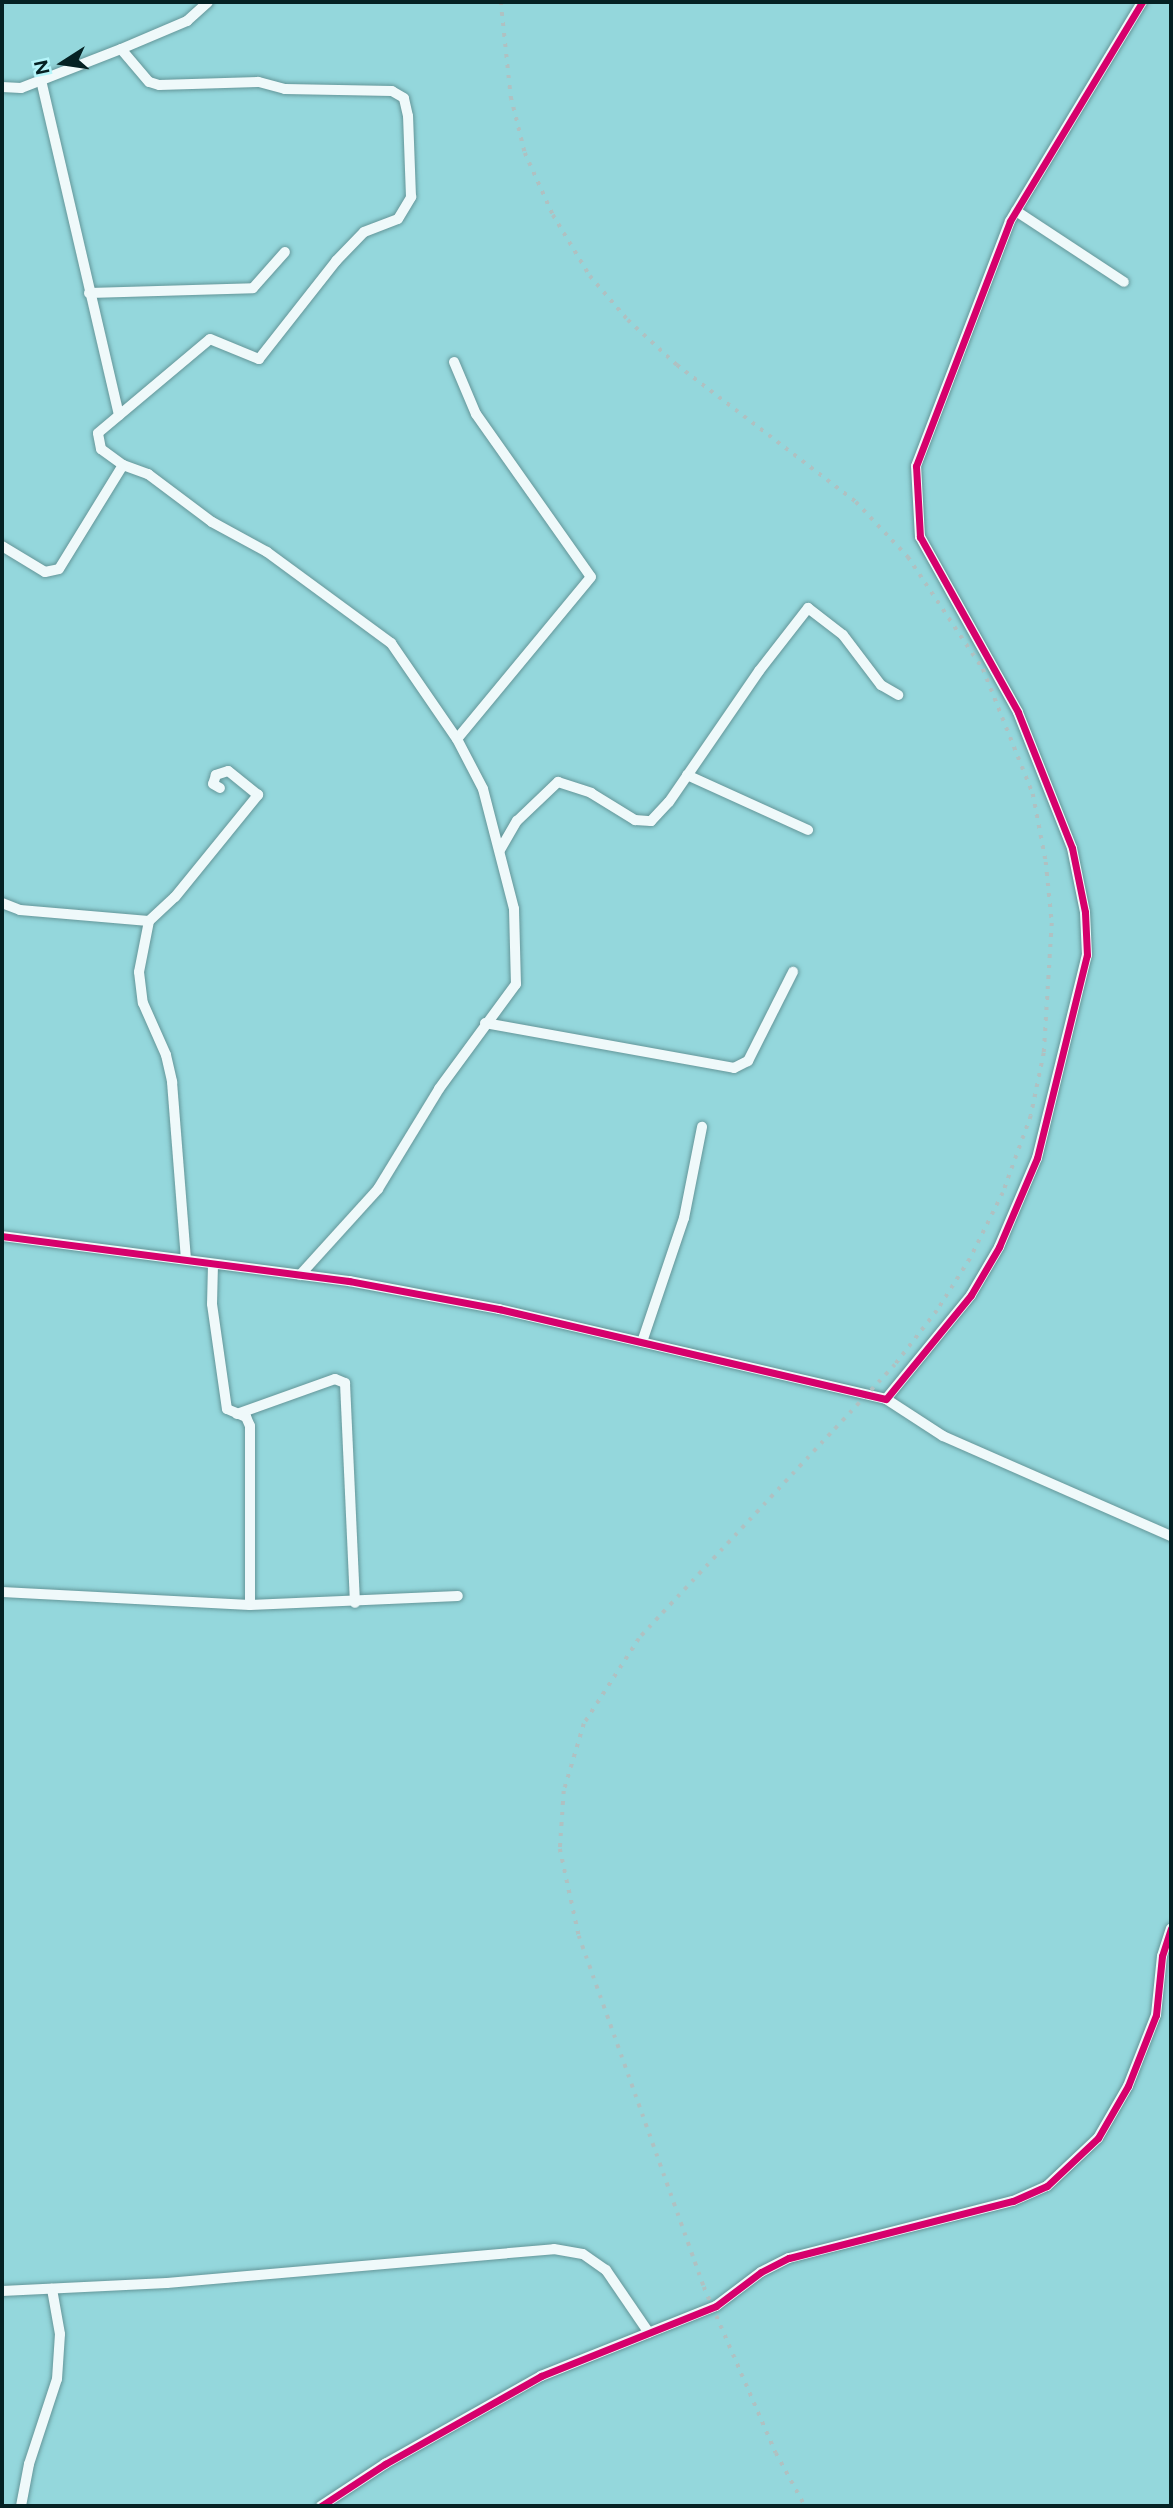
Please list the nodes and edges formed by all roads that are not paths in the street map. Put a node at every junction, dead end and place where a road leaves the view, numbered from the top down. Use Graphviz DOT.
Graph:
graph roads {
  1 [pos="208,2"];
  2 [pos="1142,2"];
  3 [pos="121,49"];
  4 [pos="41,80"];
  5 [pos="2,87"];
  6 [pos="1016,211"];
  7 [pos="285,252"];
  8 [pos="1124,282"];
  9 [pos="89,293"];
  10 [pos="454,362"];
  11 [pos="119,415"];
  12 [pos="123,465"];
  13 [pos="2,546"];
  14 [pos="898,695"];
  15 [pos="457,739"];
  16 [pos="687,775"];
  17 [pos="220,788"];
  18 [pos="808,830"];
  19 [pos="500,850"];
  20 [pos="2,903"];
  21 [pos="149,921"];
  22 [pos="793,972"];
  23 [pos="485,1023"];
  24 [pos="702,1127"];
  25 [pos="2,1236"];
  26 [pos="186,1258"];
  27 [pos="213,1264"];
  28 [pos="300,1275"];
  29 [pos="642,1342"];
  30 [pos="886,1399"];
  31 [pos="234,1415"];
  32 [pos="1171,1536"];
  33 [pos="2,1592"];
  34 [pos="458,1596"];
  35 [pos="355,1603"];
  36 [pos="250,1605"];
  37 [pos="1171,1928"];
  38 [pos="52,2289"];
  39 [pos="2,2291"];
  40 [pos="649,2333"];
  41 [pos="21,2506"];
  42 [pos="321,2506"];
  1 -- 3 [label="street"];
  2 -- 6 [label="street"];
  3 -- 4 [label="street"];
  3 -- 11 [label="street"];
  4 -- 5 [label="street"];
  4 -- 9 [label="street"];
  6 -- 8 [label="street"];
  6 -- 30 [label="street"];
  7 -- 9 [label="street"];
  9 -- 11 [label="street"];
  10 -- 15 [label="street"];
  11 -- 12 [label="street"];
  12 -- 13 [label="street"];
  12 -- 15 [label="street"];
  14 -- 16 [label="street"];
  15 -- 19 [label="street"];
  16 -- 18 [label="street"];
  16 -- 19 [label="street"];
  17 -- 21 [label="street"];
  19 -- 23 [label="street"];
  20 -- 21 [label="street"];
  21 -- 26 [label="street"];
  22 -- 23 [label="street"];
  23 -- 28 [label="street"];
  24 -- 29 [label="street"];
  25 -- 26 [label="street"];
  26 -- 27 [label="street"];
  27 -- 28 [label="street"];
  27 -- 31 [label="street"];
  28 -- 29 [label="street"];
  29 -- 30 [label="street"];
  30 -- 32 [label="street"];
  31 -- 35 [label="street"];
  31 -- 36 [label="street"];
  33 -- 36 [label="street"];
  34 -- 35 [label="street"];
  35 -- 36 [label="street"];
  37 -- 40 [label="street"];
  38 -- 39 [label="street"];
  38 -- 40 [label="street"];
  38 -- 41 [label="street"];
  40 -- 42 [label="street"];
}
